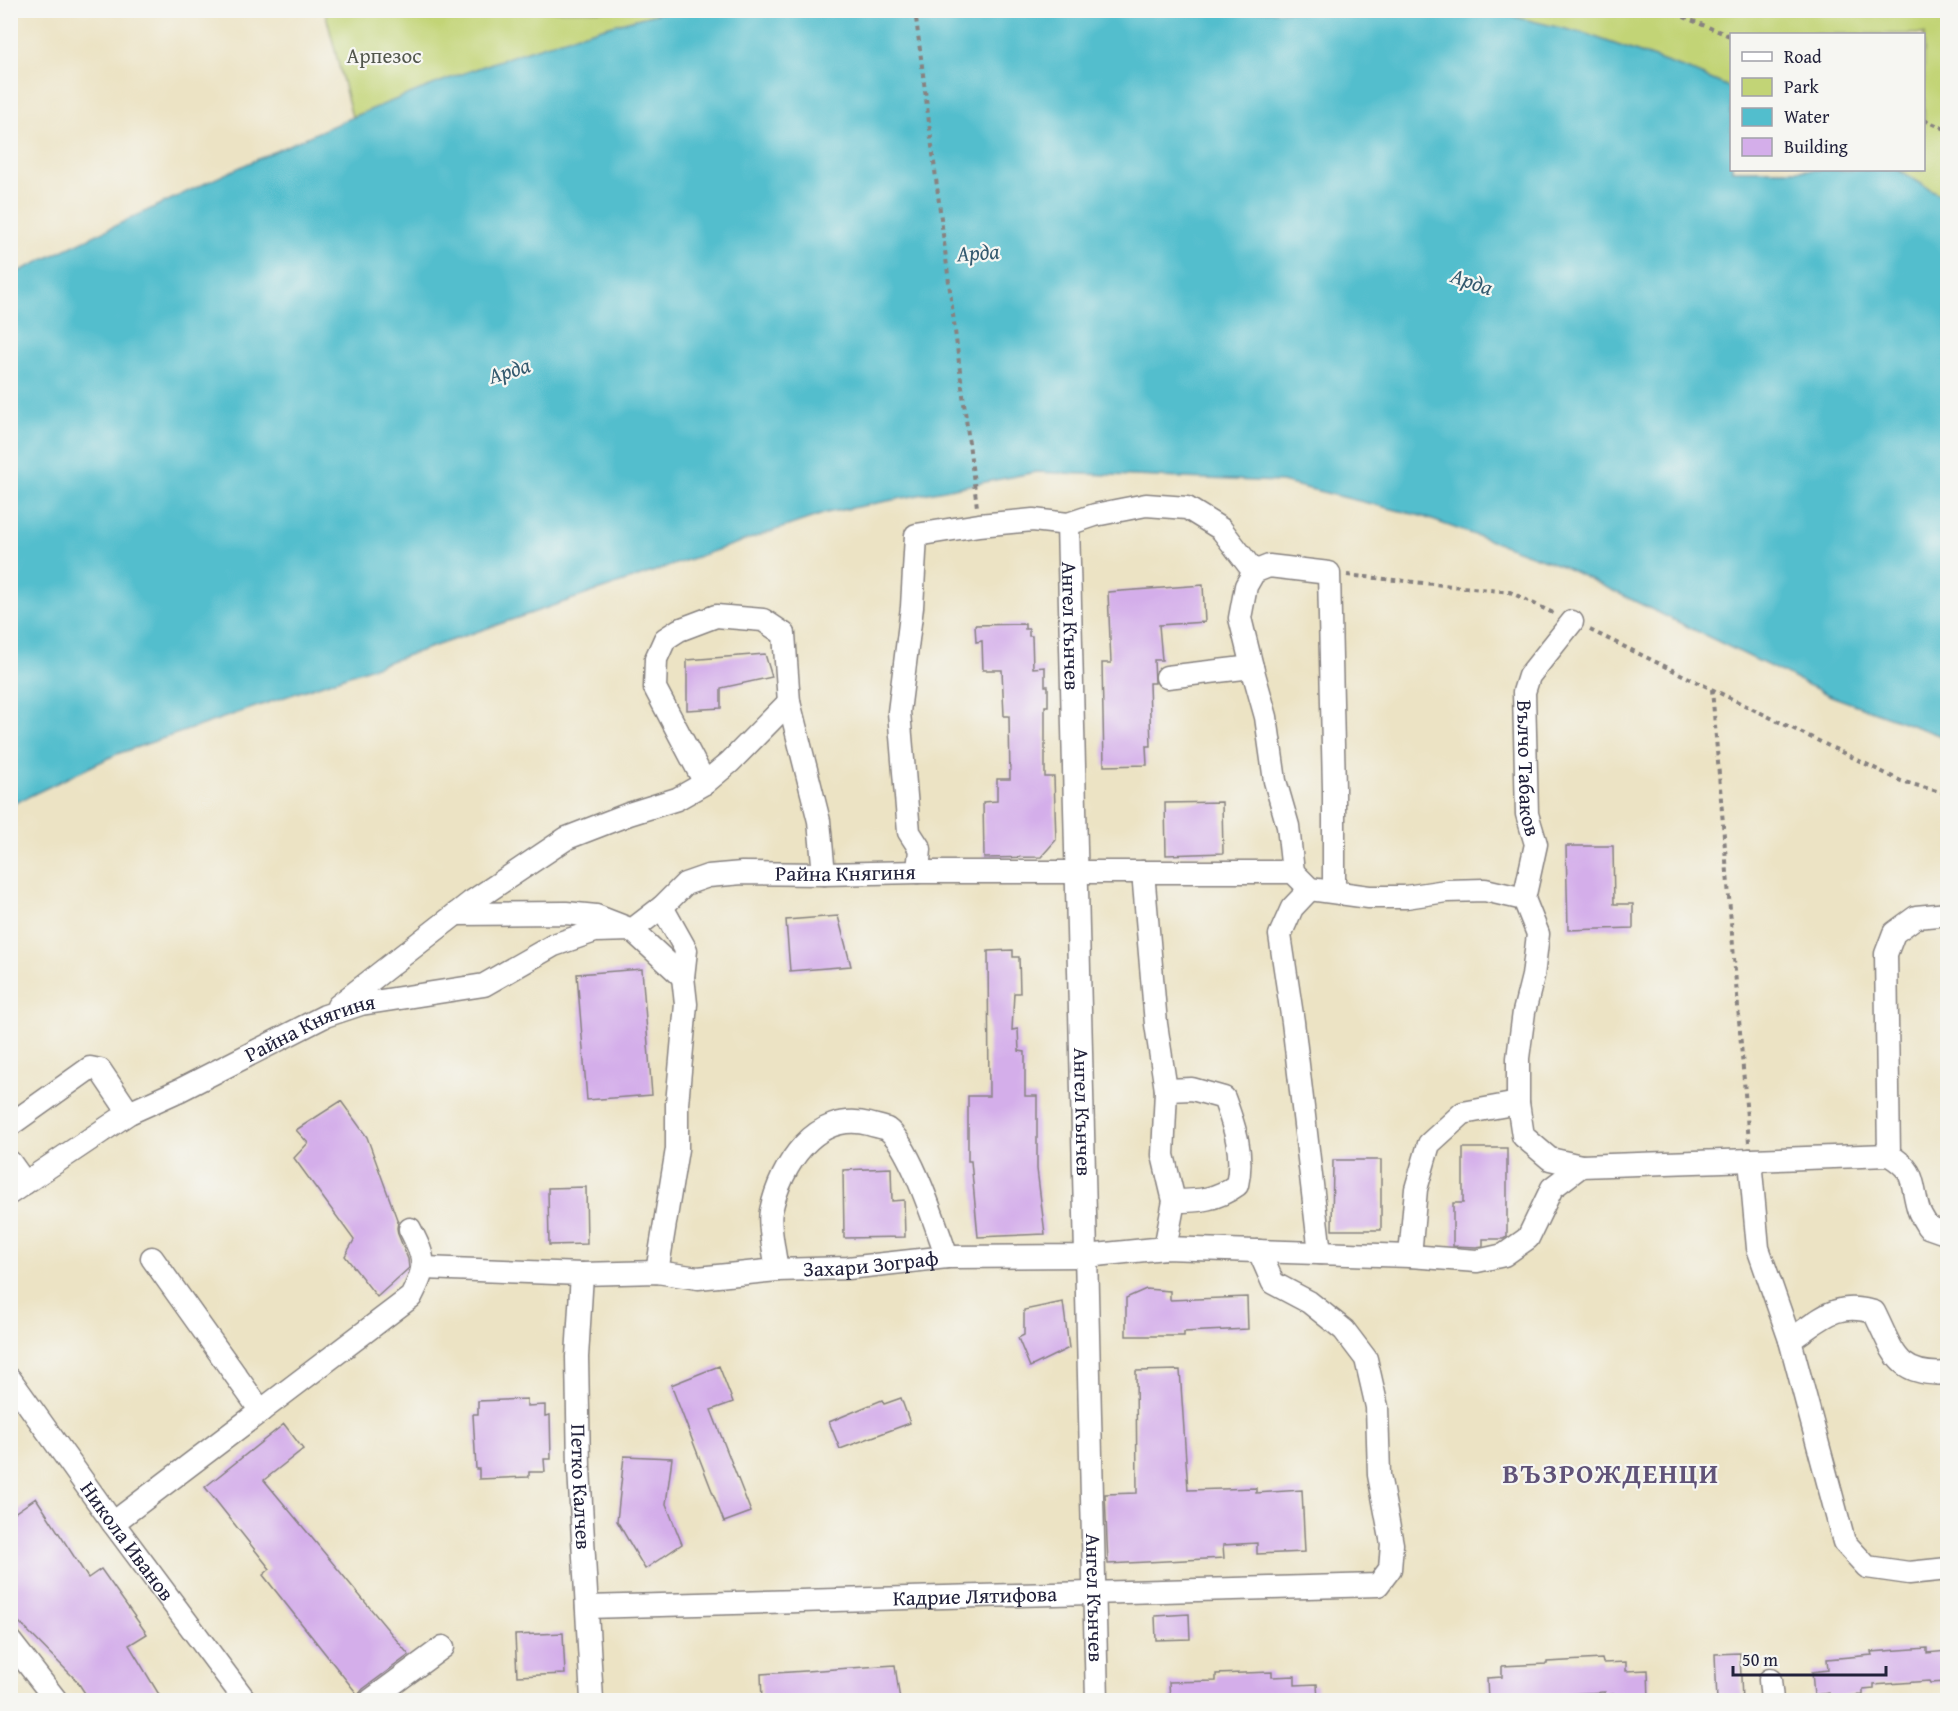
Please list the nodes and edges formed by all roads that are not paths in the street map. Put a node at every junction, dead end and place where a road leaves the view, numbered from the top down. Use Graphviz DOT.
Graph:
graph roads {
  1 [pos="1068,524"];
  2 [pos="1254,572"];
  3 [pos="1572,622"];
  4 [pos="1252,667"];
  5 [pos="1167,676"];
  6 [pos="789,702"];
  7 [pos="705,783"];
  8 [pos="918,872"];
  9 [pos="1293,872"];
  10 [pos="1077,873"];
  11 [pos="1143,873"];
  12 [pos="824,874"];
  13 [pos="1310,889"];
  14 [pos="1334,891"];
  15 [pos="1524,899"];
  16 [pos="662,906"];
  17 [pos="456,914"];
  18 [pos="1947,914"];
  19 [pos="632,930"];
  20 [pos="683,977"];
  21 [pos="325,1016"];
  22 [pos="1166,1090"];
  23 [pos="1518,1103"];
  24 [pos="129,1113"];
  25 [pos="10,1125"];
  26 [pos="1889,1155"];
  27 [pos="1750,1160"];
  28 [pos="10,1162"];
  29 [pos="1581,1166"];
  30 [pos="18,1188"];
  31 [pos="1174,1201"];
  32 [pos="410,1229"];
  33 [pos="1947,1234"];
  34 [pos="1165,1248"];
  35 [pos="1259,1251"];
  36 [pos="1320,1253"];
  37 [pos="1086,1256"];
  38 [pos="1410,1256"];
  39 [pos="947,1257"];
  40 [pos="152,1258"];
  41 [pos="423,1268"];
  42 [pos="777,1270"];
  43 [pos="657,1272"];
  44 [pos="582,1274"];
  45 [pos="1790,1340"];
  46 [pos="1947,1373"];
  47 [pos="10,1379"];
  48 [pos="261,1411"];
  49 [pos="113,1523"];
  50 [pos="1947,1569"];
  51 [pos="1095,1592"];
  52 [pos="587,1607"];
  53 [pos="10,1641"];
  54 [pos="443,1647"];
  55 [pos="56,1701"];
  56 [pos="245,1701"];
  57 [pos="371,1701"];
  58 [pos="592,1701"];
  59 [pos="1097,1701"];
  1 -- 2 [label="street"];
  1 -- 8 [label="street"];
  1 -- 10 [label="street, Ангел Кънчев"];
  2 -- 4 [label="street"];
  2 -- 14 [label="street"];
  3 -- 15 [label="street, Вълчо Табаков"];
  4 -- 5 [label="street"];
  4 -- 9 [label="street"];
  6 -- 7 [label="street"];
  6 -- 7 [label="street"];
  6 -- 12 [label="street"];
  7 -- 17 [label="street"];
  8 -- 10 [label="street, Райна Княгиня"];
  8 -- 12 [label="street, Райна Княгиня"];
  9 -- 11 [label="street, Райна Княгиня"];
  9 -- 13 [label="street"];
  10 -- 11 [label="street, Райна Княгиня"];
  10 -- 37 [label="street, Ангел Кънчев"];
  11 -- 22 [label="street"];
  12 -- 16 [label="street, Райна Княгиня"];
  13 -- 14 [label="street"];
  13 -- 36 [label="street"];
  14 -- 15 [label="street"];
  15 -- 23 [label="street"];
  16 -- 19 [label="street, Райна Княгиня"];
  16 -- 20 [label="street"];
  17 -- 19 [label="street"];
  17 -- 21 [label="street"];
  18 -- 26 [label="street"];
  19 -- 20 [label="street"];
  19 -- 21 [label="street, Райна Княгиня"];
  20 -- 43 [label="street"];
  21 -- 24 [label="street, Райна Княгиня"];
  22 -- 31 [label="street"];
  22 -- 31 [label="street"];
  23 -- 29 [label="street"];
  23 -- 38 [label="street"];
  24 -- 25 [label="street"];
  24 -- 30 [label="street, Райна Княгиня"];
  26 -- 27 [label="street"];
  26 -- 33 [label="street"];
  27 -- 29 [label="street"];
  27 -- 45 [label="street"];
  28 -- 30 [label="street"];
  29 -- 38 [label="street, Захари Зограф"];
  31 -- 34 [label="street"];
  32 -- 41 [label="street"];
  34 -- 35 [label="street, Захари Зограф"];
  34 -- 37 [label="street, Захари Зограф"];
  35 -- 36 [label="street, Захари Зограф"];
  35 -- 51 [label="street, Кадрие Лятифова"];
  36 -- 38 [label="street, Захари Зограф"];
  37 -- 39 [label="street, Захари Зограф"];
  37 -- 51 [label="street, Ангел Кънчев"];
  39 -- 42 [label="street, Захари Зограф"];
  39 -- 42 [label="street"];
  40 -- 48 [label="street"];
  41 -- 44 [label="street, Захари Зограф"];
  41 -- 48 [label="street"];
  42 -- 43 [label="street, Захари Зограф"];
  43 -- 44 [label="street, Захари Зограф"];
  44 -- 52 [label="street, Петко Калчев"];
  45 -- 46 [label="street"];
  45 -- 50 [label="street"];
  47 -- 49 [label="street, Никола Иванов"];
  48 -- 49 [label="street"];
  49 -- 56 [label="street, Никола Иванов"];
  51 -- 52 [label="street, Кадрие Лятифова"];
  51 -- 59 [label="street, Ангел Кънчев"];
  52 -- 58 [label="street, Петко Калчев"];
  53 -- 55 [label="street"];
  54 -- 57 [label="street"];
}
